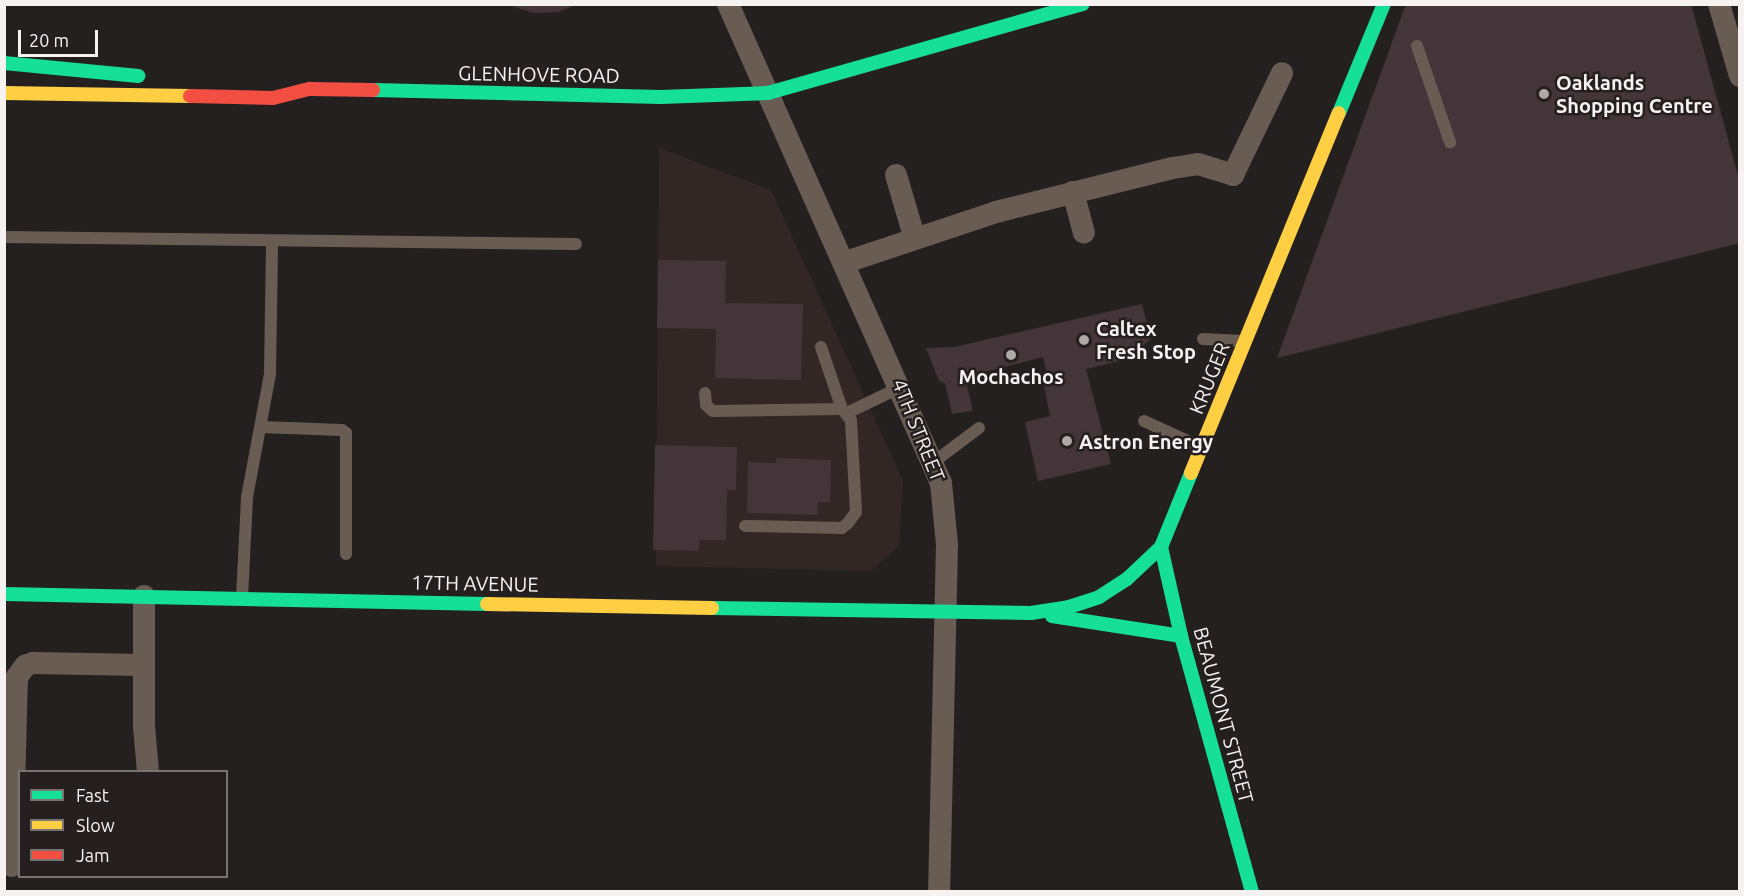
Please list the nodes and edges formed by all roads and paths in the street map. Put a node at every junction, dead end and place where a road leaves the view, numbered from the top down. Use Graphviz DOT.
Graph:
graph roads {
  1 [pos="728,4"];
  2 [pos="1083,4"];
  3 [pos="1384,4"];
  4 [pos="1719,4"];
  5 [pos="1417,46"];
  6 [pos="4,63"];
  7 [pos="1282,73"];
  8 [pos="151,76"];
  9 [pos="1740,76"];
  10 [pos="284,79"];
  11 [pos="310,89"];
  12 [pos="4,93"];
  13 [pos="768,93"];
  14 [pos="1450,142"];
  15 [pos="896,175"];
  16 [pos="1073,192"];
  17 [pos="1084,233"];
  18 [pos="914,236"];
  19 [pos="4,237"];
  20 [pos="272,241"];
  21 [pos="576,244"];
  22 [pos="846,262"];
  23 [pos="1203,339"];
  24 [pos="1245,341"];
  25 [pos="820,347"];
  26 [pos="901,387"];
  27 [pos="705,393"];
  28 [pos="844,411"];
  29 [pos="1144,421"];
  30 [pos="261,427"];
  31 [pos="979,428"];
  32 [pos="1202,447"];
  33 [pos="934,461"];
  34 [pos="745,526"];
  35 [pos="1161,547"];
  36 [pos="346,554"];
  37 [pos="4,594"];
  38 [pos="144,596"];
  39 [pos="242,597"];
  40 [pos="944,613"];
  41 [pos="1031,613"];
  42 [pos="1181,636"];
  43 [pos="143,665"];
  44 [pos="148,770"];
  45 [pos="12,866"];
  46 [pos="939,891"];
  47 [pos="1252,891"];
  1 -- 13 [label="street, 4TH STREET"];
  2 -- 13 [label="street, GLENHOVE ROAD"];
  3 -- 24 [label="street, KRUGER"];
  4 -- 9 [label="street"];
  5 -- 14 [label="lane"];
  6 -- 8 [label="street"];
  7 -- 16 [label="street"];
  10 -- 11 [label="street, GLENHOVE ROAD"];
  11 -- 12 [label="street, GLENHOVE ROAD"];
  11 -- 13 [label="street, GLENHOVE ROAD"];
  13 -- 22 [label="street, 4TH STREET"];
  15 -- 18 [label="street"];
  16 -- 17 [label="street"];
  16 -- 18 [label="street"];
  18 -- 22 [label="street"];
  19 -- 20 [label="lane"];
  20 -- 21 [label="lane"];
  20 -- 30 [label="lane"];
  22 -- 26 [label="street, 4TH STREET"];
  23 -- 24 [label="lane"];
  24 -- 32 [label="street, KRUGER"];
  25 -- 28 [label="lane"];
  26 -- 28 [label="lane"];
  26 -- 33 [label="street, 4TH STREET"];
  27 -- 28 [label="lane"];
  28 -- 34 [label="lane"];
  29 -- 32 [label="lane"];
  30 -- 36 [label="lane"];
  30 -- 39 [label="lane"];
  31 -- 33 [label="lane"];
  32 -- 35 [label="street, KRUGER"];
  33 -- 40 [label="street, 4TH STREET"];
  35 -- 41 [label="street, KRUGER"];
  35 -- 42 [label="street, BEAUMONT STREET"];
  37 -- 38 [label="street, 17TH AVENUE"];
  38 -- 39 [label="street, 17TH AVENUE"];
  38 -- 43 [label="street"];
  39 -- 40 [label="street, 17TH AVENUE"];
  40 -- 41 [label="street, KRUGER"];
  40 -- 46 [label="street, 4TH STREET"];
  41 -- 42 [label="street"];
  42 -- 47 [label="street, BEAUMONT STREET"];
  43 -- 44 [label="street"];
  43 -- 45 [label="street"];
}
